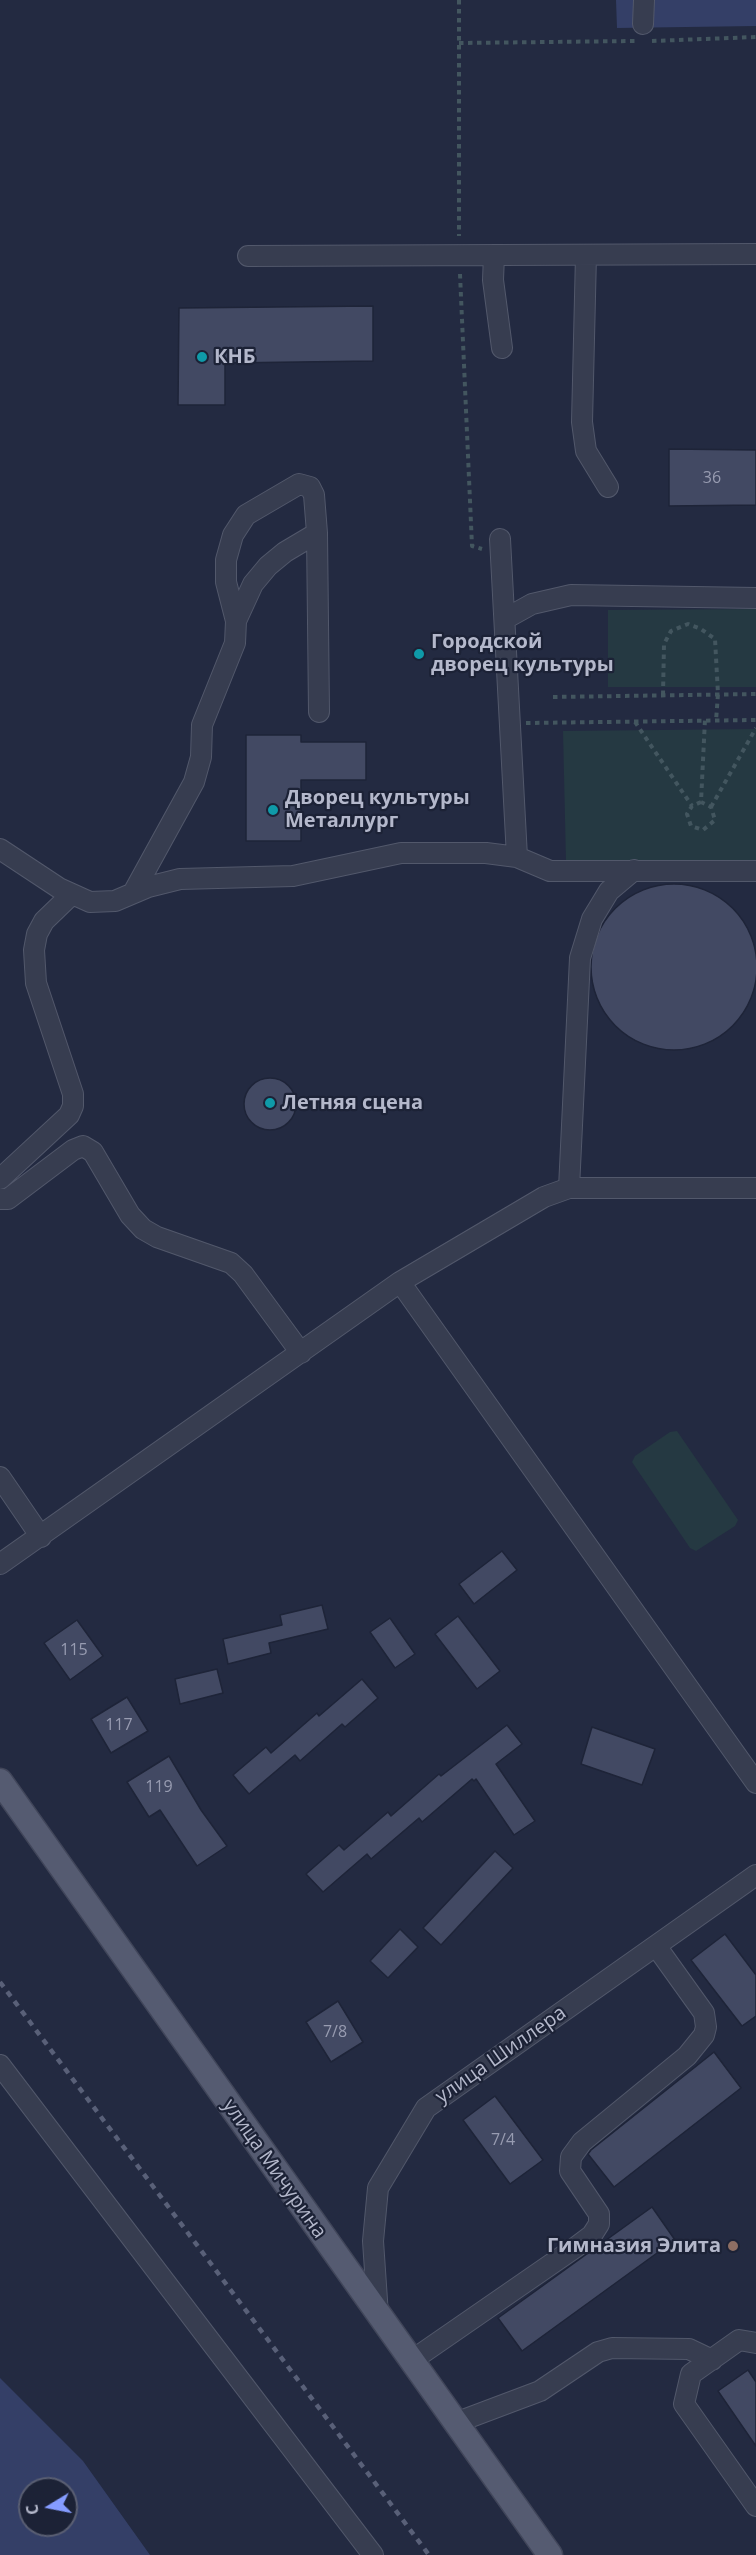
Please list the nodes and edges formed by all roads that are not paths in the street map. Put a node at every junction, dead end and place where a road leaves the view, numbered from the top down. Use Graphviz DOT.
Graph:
graph roads {
  1 [pos="644,0"];
  2 [pos="644,35"];
  3 [pos="756,254"];
  4 [pos="494,255"];
  5 [pos="586,255"];
  6 [pos="248,256"];
  7 [pos="502,348"];
  8 [pos="608,487"];
  9 [pos="317,533"];
  10 [pos="501,547"];
  11 [pos="756,598"];
  12 [pos="504,619"];
  13 [pos="236,621"];
  14 [pos="319,712"];
  15 [pos="0,849"];
  16 [pos="517,857"];
  17 [pos="634,870"];
  18 [pos="756,871"];
  19 [pos="72,894"];
  20 [pos="133,894"];
  21 [pos="0,1179"];
  22 [pos="568,1188"];
  23 [pos="756,1188"];
  24 [pos="0,1199"];
  25 [pos="400,1282"];
  26 [pos="301,1353"];
  27 [pos="0,1477"];
  28 [pos="41,1537"];
  29 [pos="0,1564"];
  30 [pos="0,1781"];
  31 [pos="756,1783"];
  32 [pos="756,1875"];
  33 [pos="656,1946"];
  34 [pos="0,2065"];
  35 [pos="378,2315"];
  36 [pos="756,2343"];
  37 [pos="712,2360"];
  38 [pos="411,2361"];
  39 [pos="455,2423"];
  40 [pos="756,2506"];
  41 [pos="373,2555"];
  42 [pos="550,2555"];
  1 -- 2 [label="street"];
  3 -- 5 [label="street"];
  4 -- 5 [label="street"];
  4 -- 6 [label="street"];
  4 -- 7 [label="street"];
  5 -- 8 [label="street"];
  9 -- 13 [label="street"];
  9 -- 13 [label="street"];
  9 -- 14 [label="street"];
  10 -- 12 [label="street"];
  11 -- 12 [label="street"];
  12 -- 16 [label="street"];
  13 -- 20 [label="street"];
  15 -- 19 [label="street"];
  16 -- 17 [label="street"];
  16 -- 20 [label="street"];
  17 -- 18 [label="street"];
  17 -- 22 [label="street"];
  19 -- 20 [label="street"];
  19 -- 21 [label="street"];
  22 -- 23 [label="street"];
  22 -- 25 [label="street"];
  24 -- 26 [label="street"];
  25 -- 26 [label="street"];
  25 -- 31 [label="street"];
  26 -- 28 [label="street"];
  27 -- 28 [label="street"];
  28 -- 29 [label="street"];
  30 -- 35 [label="main road, улица Мичурина"];
  32 -- 33 [label="street, улица Шиллера"];
  33 -- 35 [label="street, улица Шиллера"];
  33 -- 38 [label="street"];
  34 -- 41 [label="street"];
  35 -- 38 [label="main road, улица Мичурина"];
  36 -- 37 [label="street"];
  37 -- 39 [label="street"];
  37 -- 40 [label="street"];
  38 -- 39 [label="main road, улица Мичурина"];
  39 -- 42 [label="main road, улица Мичурина"];
}
